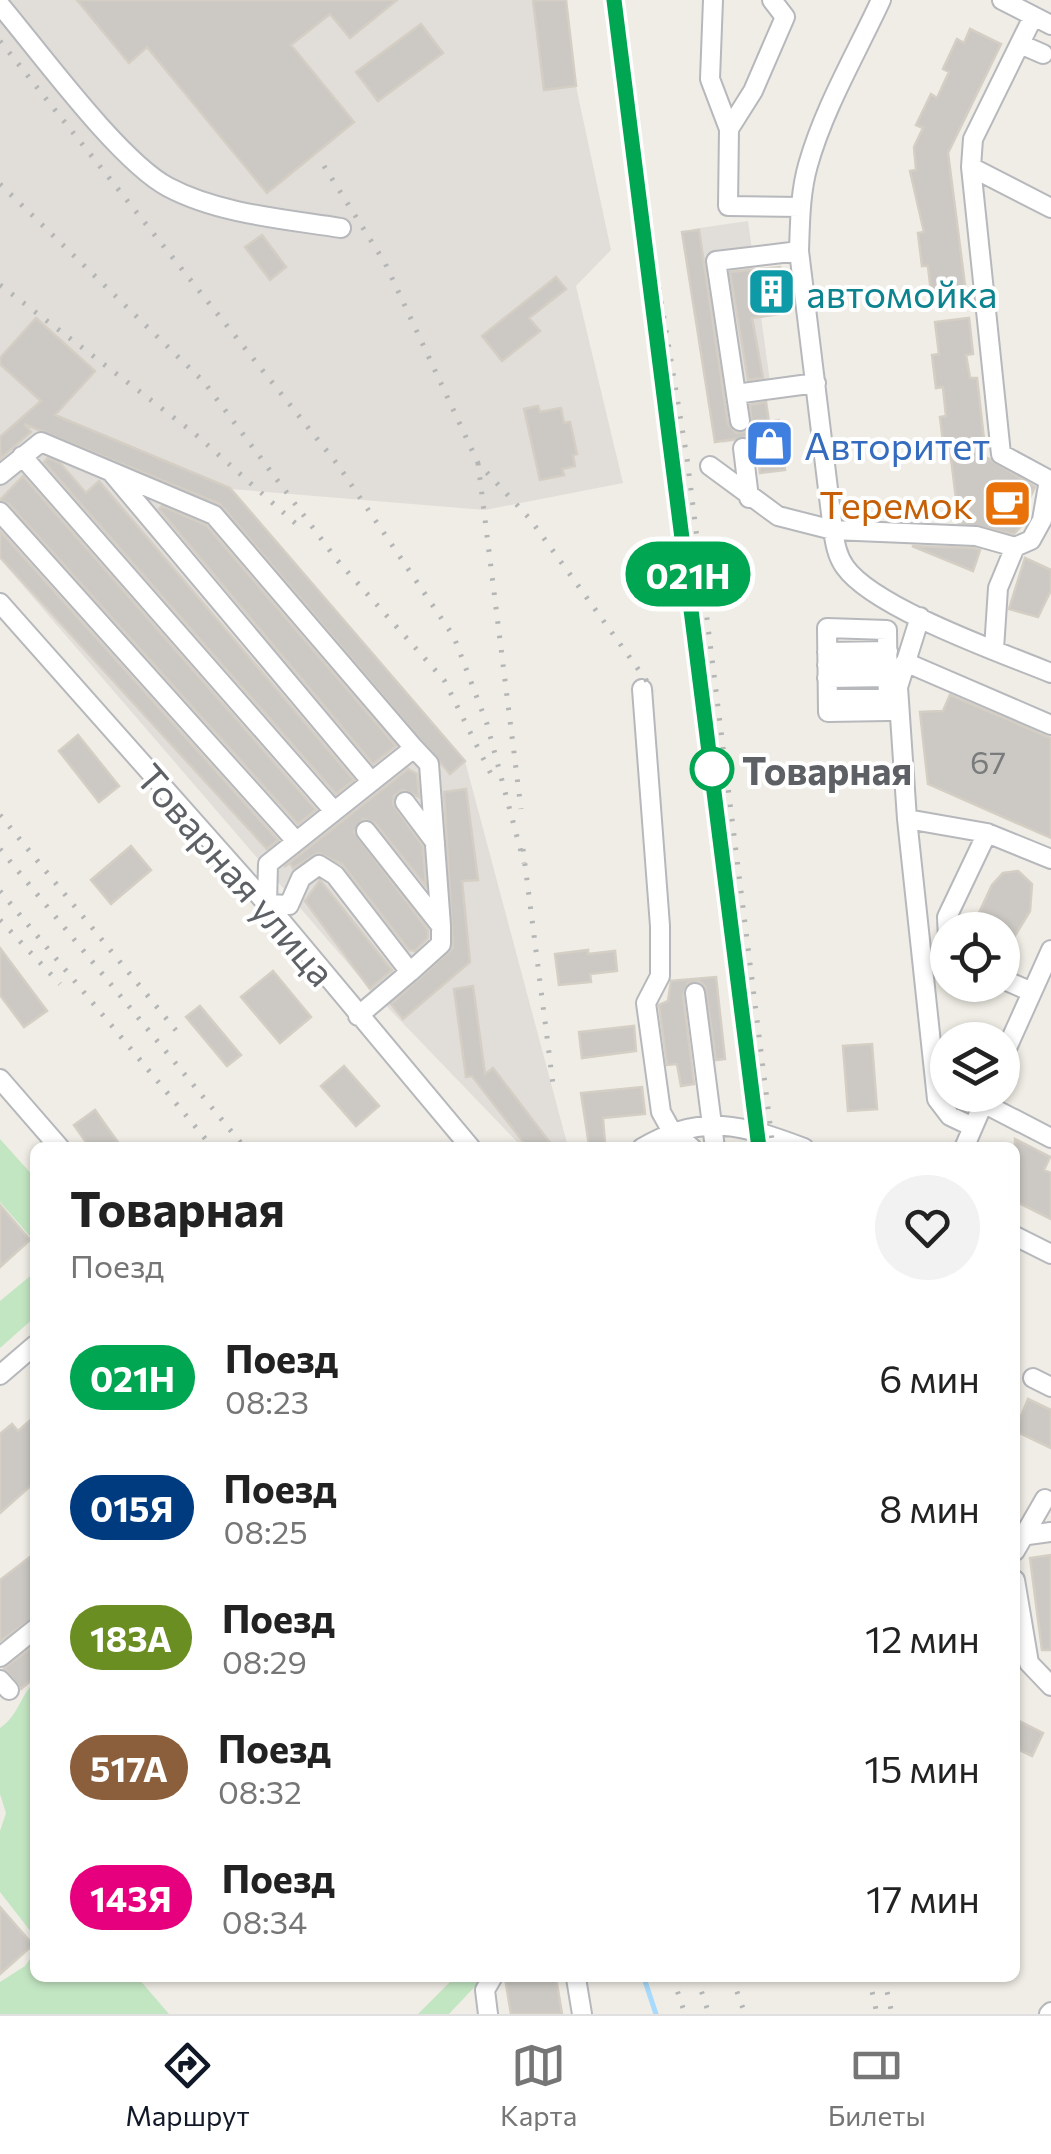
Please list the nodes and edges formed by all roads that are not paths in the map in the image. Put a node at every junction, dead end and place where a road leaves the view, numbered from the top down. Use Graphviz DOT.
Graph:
graph roads {
  1 [pos="712,0"];
  2 [pos="772,0"];
  3 [pos="880,0"];
  4 [pos="1002,0"];
  5 [pos="0,5"];
  6 [pos="1042,21"];
  7 [pos="1020,44"];
  8 [pos="1042,54"];
  9 [pos="729,129"];
  10 [pos="972,166"];
  11 [pos="801,208"];
  12 [pos="1051,208"];
  13 [pos="341,228"];
  14 [pos="800,251"];
  15 [pos="816,383"];
  16 [pos="736,394"];
  17 [pos="740,421"];
  18 [pos="743,448"];
  19 [pos="22,456"];
  20 [pos="710,466"];
  21 [pos="108,468"];
  22 [pos="0,475"];
  23 [pos="749,498"];
  24 [pos="0,512"];
  25 [pos="1046,522"];
  26 [pos="833,530"];
  27 [pos="1015,547"];
  28 [pos="0,603"];
  29 [pos="920,617"];
  30 [pos="994,649"];
  31 [pos="892,670"];
  32 [pos="827,671"];
  33 [pos="1051,673"];
  34 [pos="642,690"];
  35 [pos="1051,725"];
  36 [pos="414,748"];
  37 [pos="371,781"];
  38 [pos="406,802"];
  39 [pos="334,811"];
  40 [pos="907,818"];
  41 [pos="366,831"];
  42 [pos="987,834"];
  43 [pos="296,841"];
  44 [pos="436,842"];
  45 [pos="1051,859"];
  46 [pos="267,904"];
  47 [pos="949,912"];
  48 [pos="441,926"];
  49 [pos="1051,950"];
  50 [pos="410,972"];
  51 [pos="1020,987"];
  52 [pos="1032,992"];
  53 [pos="695,993"];
  54 [pos="358,1016"];
  55 [pos="1019,1022"];
  56 [pos="0,1080"];
  57 [pos="979,1112"];
  58 [pos="1007,1112"];
  59 [pos="708,1124"];
  60 [pos="973,1127"];
  61 [pos="1051,1138"];
  62 [pos="671,1139"];
  63 [pos="55,1142"];
  64 [pos="466,1142"];
  65 [pos="713,1142"];
  66 [pos="791,1142"];
  67 [pos="967,1142"];
  68 [pos="1020,1238"];
  69 [pos="1051,1254"];
  70 [pos="30,1349"];
  71 [pos="1,1373"];
  72 [pos="1033,1378"];
  73 [pos="1051,1387"];
  74 [pos="1045,1499"];
  75 [pos="1051,1532"];
  76 [pos="1028,1535"];
  77 [pos="1020,1545"];
  78 [pos="1020,1602"];
  79 [pos="30,1633"];
  80 [pos="0,1657"];
  81 [pos="1051,1686"];
  82 [pos="490,1982"];
  83 [pos="577,1982"];
  84 [pos="488,2014"];
  85 [pos="582,2014"];
  1 -- 9 [label="street"];
  2 -- 9 [label="street"];
  3 -- 11 [label="street"];
  4 -- 6 [label="street"];
  5 -- 13 [label="street"];
  6 -- 7 [label="street"];
  7 -- 8 [label="street"];
  7 -- 10 [label="street"];
  9 -- 11 [label="street"];
  10 -- 12 [label="street"];
  10 -- 25 [label="street"];
  11 -- 14 [label="street"];
  14 -- 15 [label="street"];
  14 -- 16 [label="street"];
  15 -- 16 [label="street"];
  15 -- 26 [label="street"];
  16 -- 17 [label="street"];
  18 -- 23 [label="street"];
  19 -- 21 [label="street"];
  19 -- 22 [label="street"];
  19 -- 39 [label="street"];
  20 -- 23 [label="street"];
  21 -- 36 [label="street"];
  21 -- 37 [label="street"];
  23 -- 26 [label="street"];
  24 -- 43 [label="street"];
  25 -- 27 [label="street"];
  26 -- 27 [label="street"];
  26 -- 29 [label="street"];
  27 -- 30 [label="street"];
  28 -- 46 [label="street, Товарная улица"];
  29 -- 30 [label="street"];
  29 -- 31 [label="street"];
  30 -- 33 [label="street"];
  31 -- 32 [label="street"];
  31 -- 32 [label="street"];
  31 -- 32 [label="street"];
  31 -- 35 [label="street"];
  31 -- 40 [label="street"];
  34 -- 62 [label="street"];
  36 -- 37 [label="street"];
  36 -- 44 [label="street"];
  37 -- 39 [label="street"];
  38 -- 44 [label="street"];
  39 -- 43 [label="street"];
  40 -- 42 [label="street"];
  40 -- 60 [label="street"];
  41 -- 48 [label="street"];
  42 -- 45 [label="street"];
  42 -- 47 [label="street"];
  43 -- 46 [label="street"];
  44 -- 48 [label="street"];
  46 -- 50 [label="street"];
  46 -- 54 [label="street, Товарная улица"];
  48 -- 50 [label="street"];
  49 -- 52 [label="street"];
  50 -- 54 [label="street"];
  51 -- 52 [label="street"];
  52 -- 55 [label="street"];
  53 -- 59 [label="street"];
  54 -- 64 [label="street, Товарная улица"];
  56 -- 63 [label="street"];
  57 -- 60 [label="street"];
  58 -- 61 [label="street"];
  59 -- 62 [label="street"];
  59 -- 65 [label="street"];
  59 -- 66 [label="street"];
  60 -- 67 [label="street"];
  68 -- 69 [label="street"];
  70 -- 71 [label="street"];
  72 -- 73 [label="street"];
  74 -- 76 [label="street"];
  75 -- 76 [label="street"];
  76 -- 77 [label="street"];
  78 -- 81 [label="street"];
  79 -- 80 [label="street"];
  82 -- 84 [label="street"];
  83 -- 85 [label="street"];
}
